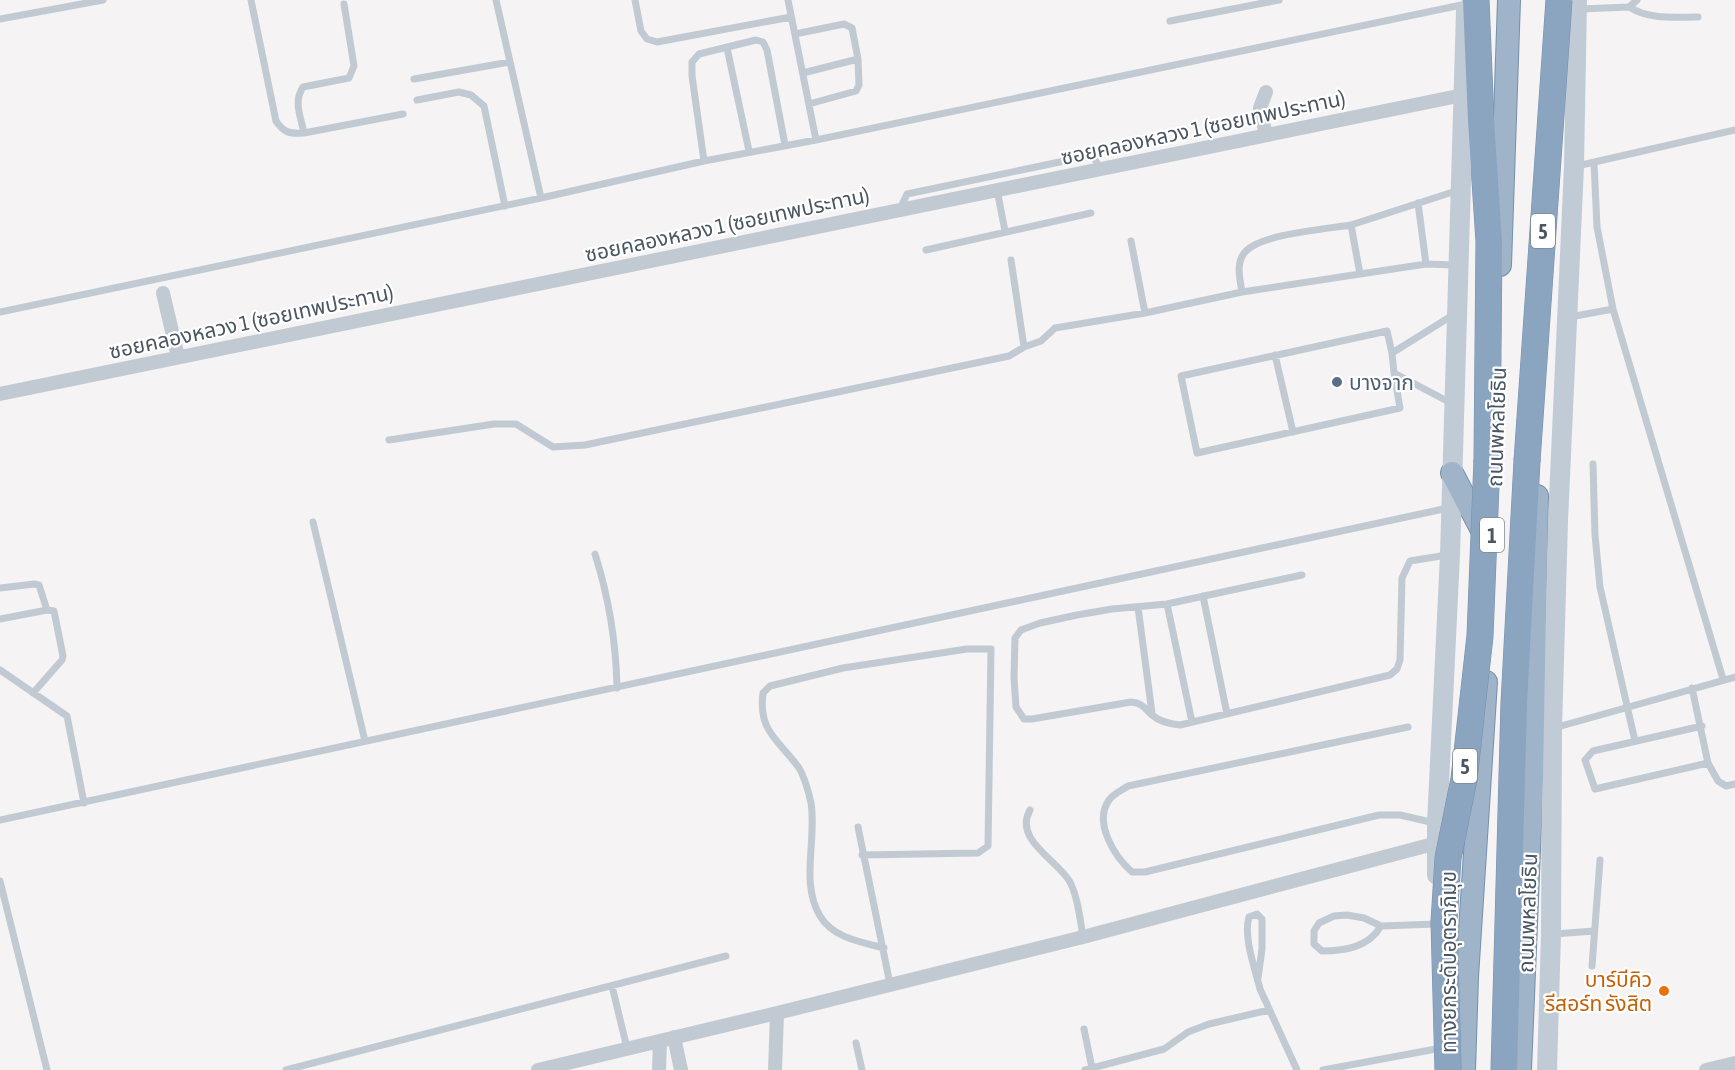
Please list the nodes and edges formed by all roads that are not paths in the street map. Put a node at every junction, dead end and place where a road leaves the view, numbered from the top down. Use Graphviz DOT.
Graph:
graph roads {
  1 [pos="103,0"];
  2 [pos="250,0"];
  3 [pos="496,0"];
  4 [pos="635,0"];
  5 [pos="788,0"];
  6 [pos="1279,0"];
  7 [pos="1509,0"];
  8 [pos="1546,0"];
  9 [pos="1637,0"];
  10 [pos="1470,1"];
  11 [pos="1571,3"];
  12 [pos="344,4"];
  13 [pos="1629,7"];
  14 [pos="791,17"];
  15 [pos="1698,17"];
  16 [pos="0,19"];
  17 [pos="1170,21"];
  18 [pos="795,34"];
  19 [pos="727,48"];
  20 [pos="858,59"];
  21 [pos="510,62"];
  22 [pos="803,74"];
  23 [pos="414,79"];
  24 [pos="1266,92"];
  25 [pos="1462,95"];
  26 [pos="417,100"];
  27 [pos="809,104"];
  28 [pos="403,114"];
  29 [pos="1735,130"];
  30 [pos="304,133"];
  31 [pos="1266,135"];
  32 [pos="816,140"];
  33 [pos="785,145"];
  34 [pos="749,152"];
  35 [pos="704,161"];
  36 [pos="1594,163"];
  37 [pos="1574,166"];
  38 [pos="1101,169"];
  39 [pos="997,190"];
  40 [pos="1460,190"];
  41 [pos="541,198"];
  42 [pos="1418,203"];
  43 [pos="505,206"];
  44 [pos="900,210"];
  45 [pos="1091,213"];
  46 [pos="1351,225"];
  47 [pos="1005,231"];
  48 [pos="1131,240"];
  49 [pos="926,250"];
  50 [pos="1011,260"];
  51 [pos="1426,264"];
  52 [pos="1458,265"];
  53 [pos="1360,273"];
  54 [pos="1242,292"];
  55 [pos="163,293"];
  56 [pos="1613,309"];
  57 [pos="0,312"];
  58 [pos="1145,313"];
  59 [pos="1456,313"];
  60 [pos="1568,317"];
  61 [pos="1024,347"];
  62 [pos="1392,353"];
  63 [pos="1275,355"];
  64 [pos="178,357"];
  65 [pos="1395,373"];
  66 [pos="0,393"];
  67 [pos="1454,404"];
  68 [pos="1293,432"];
  69 [pos="389,440"];
  70 [pos="1593,464"];
  71 [pos="1452,473"];
  72 [pos="1451,508"];
  73 [pos="313,522"];
  74 [pos="1492,549"];
  75 [pos="595,554"];
  76 [pos="1450,555"];
  77 [pos="1302,575"];
  78 [pos="0,588"];
  79 [pos="1203,596"];
  80 [pos="1167,604"];
  81 [pos="1138,607"];
  82 [pos="47,610"];
  83 [pos="0,619"];
  84 [pos="0,670"];
  85 [pos="1735,676"];
  86 [pos="1723,679"];
  87 [pos="617,688"];
  88 [pos="1692,688"];
  89 [pos="33,693"];
  90 [pos="1626,708"];
  91 [pos="1227,714"];
  92 [pos="1152,715"];
  93 [pos="1192,722"];
  94 [pos="1702,726"];
  95 [pos="1408,727"];
  96 [pos="1552,729"];
  97 [pos="365,741"];
  98 [pos="1635,741"];
  99 [pos="1708,763"];
  100 [pos="1735,784"];
  101 [pos="84,802"];
  102 [pos="1030,810"];
  103 [pos="0,820"];
  104 [pos="1437,824"];
  105 [pos="858,827"];
  106 [pos="1437,843"];
  107 [pos="862,855"];
  108 [pos="1599,860"];
  109 [pos="0,881"];
  110 [pos="1437,924"];
  111 [pos="1381,926"];
  112 [pos="1594,931"];
  113 [pos="1551,934"];
  114 [pos="1083,937"];
  115 [pos="884,948"];
  116 [pos="726,956"];
  117 [pos="1592,966"];
  118 [pos="1257,978"];
  119 [pos="890,984"];
  120 [pos="612,986"];
  121 [pos="1269,1010"];
  122 [pos="777,1013"];
  123 [pos="1084,1029"];
  124 [pos="667,1039"];
  125 [pos="856,1043"];
  126 [pos="627,1048"];
  127 [pos="1442,1059"];
  128 [pos="1735,1063"];
  129 [pos="1089,1069"];
  130 [pos="47,1070"];
  131 [pos="286,1070"];
  132 [pos="538,1070"];
  133 [pos="659,1070"];
  134 [pos="681,1070"];
  135 [pos="776,1070"];
  136 [pos="862,1070"];
  137 [pos="1297,1070"];
  138 [pos="1323,1070"];
  139 [pos="1436,1070"];
  140 [pos="1464,1070"];
  141 [pos="1504,1070"];
  142 [pos="1520,1070"];
  143 [pos="1547,1070"];
  144 [pos="1706,1070"];
  1 -- 16 [label="lane"];
  2 -- 30 [label="lane"];
  3 -- 21 [label="lane"];
  4 -- 14 [label="lane"];
  5 -- 14 [label="lane"];
  6 -- 17 [label="lane"];
  7 -- 74 [label="highway, ถนนพหลโยธิน / 1"];
  8 -- 142 [label="highway, ถนนพหลโยธิน"];
  9 -- 13 [label="lane"];
  10 -- 25 [label="main road, ถนนพหลโยธิน / 1"];
  10 -- 32 [label="lane"];
  10 -- 127 [label="highway, ทางยกระดับอุตราภิมุข / 5, bridge"];
  11 -- 13 [label="lane"];
  11 -- 37 [label="main road, ถนนพหลโยธิน"];
  11 -- 141 [label="highway, 5, bridge"];
  12 -- 30 [label="lane"];
  13 -- 15 [label="lane"];
  14 -- 18 [label="lane"];
  18 -- 20 [label="lane"];
  18 -- 22 [label="lane"];
  19 -- 33 [label="lane"];
  19 -- 34 [label="lane"];
  19 -- 35 [label="lane"];
  20 -- 22 [label="lane"];
  20 -- 27 [label="lane"];
  21 -- 23 [label="lane"];
  21 -- 41 [label="lane"];
  22 -- 27 [label="lane"];
  24 -- 31 [label="street"];
  25 -- 31 [label="street, ซอยคลองหลวง 1 (ซอยเทพประทาน)"];
  25 -- 40 [label="main road, ถนนพหลโยธิน / 1"];
  26 -- 43 [label="lane"];
  27 -- 32 [label="lane"];
  28 -- 30 [label="lane"];
  29 -- 36 [label="lane"];
  31 -- 38 [label="street, ซอยคลองหลวง 1 (ซอยเทพประทาน)"];
  32 -- 33 [label="lane"];
  33 -- 34 [label="lane"];
  34 -- 35 [label="lane"];
  35 -- 41 [label="lane"];
  36 -- 37 [label="lane"];
  36 -- 56 [label="lane"];
  37 -- 60 [label="main road, ถนนพหลโยธิน"];
  38 -- 39 [label="street, ซอยคลองหลวง 1 (ซอยเทพประทาน)"];
  38 -- 44 [label="lane"];
  39 -- 44 [label="street, ซอยคลองหลวง 1 (ซอยเทพประทาน)"];
  39 -- 47 [label="lane"];
  40 -- 42 [label="lane"];
  40 -- 52 [label="main road, ถนนพหลโยธิน / 1"];
  41 -- 43 [label="lane"];
  42 -- 46 [label="lane"];
  42 -- 51 [label="lane"];
  43 -- 57 [label="lane"];
  44 -- 64 [label="street, ซอยคลองหลวง 1 (ซอยเทพประทาน)"];
  45 -- 47 [label="lane"];
  46 -- 53 [label="lane"];
  46 -- 54 [label="lane"];
  47 -- 49 [label="lane"];
  48 -- 58 [label="lane"];
  50 -- 61 [label="lane"];
  51 -- 52 [label="lane"];
  51 -- 53 [label="lane"];
  52 -- 59 [label="main road, ถนนพหลโยธิน / 1"];
  53 -- 54 [label="lane"];
  54 -- 58 [label="lane"];
  55 -- 64 [label="street"];
  56 -- 60 [label="lane"];
  56 -- 86 [label="lane"];
  58 -- 61 [label="lane"];
  59 -- 62 [label="lane"];
  59 -- 67 [label="main road, ถนนพหลโยธิน / 1"];
  60 -- 96 [label="main road, ถนนพหลโยธิน"];
  61 -- 69 [label="lane"];
  62 -- 63 [label="lane"];
  62 -- 65 [label="lane"];
  63 -- 68 [label="lane"];
  63 -- 68 [label="lane"];
  64 -- 66 [label="street, ซอยคลองหลวง 1 (ซอยเทพประทาน)"];
  65 -- 67 [label="lane"];
  65 -- 68 [label="lane"];
  67 -- 71 [label="main road, ถนนพหลโยธิน / 1"];
  70 -- 90 [label="lane"];
  71 -- 72 [label="main road, ถนนพหลโยธิน / 1"];
  71 -- 74 [label="highway"];
  72 -- 76 [label="main road, ถนนพหลโยธิน / 1"];
  72 -- 87 [label="lane"];
  73 -- 97 [label="lane"];
  74 -- 140 [label="highway, ถนนพหลโยธิน / 1"];
  75 -- 87 [label="lane"];
  76 -- 91 [label="lane"];
  76 -- 104 [label="main road, ถนนพหลโยธิน / 1"];
  77 -- 79 [label="lane"];
  78 -- 82 [label="lane"];
  79 -- 80 [label="lane"];
  79 -- 91 [label="lane"];
  80 -- 81 [label="lane"];
  80 -- 93 [label="lane"];
  81 -- 92 [label="lane"];
  81 -- 92 [label="lane"];
  82 -- 83 [label="lane"];
  82 -- 89 [label="lane"];
  84 -- 89 [label="lane"];
  85 -- 86 [label="lane"];
  86 -- 88 [label="lane"];
  87 -- 97 [label="lane"];
  88 -- 90 [label="lane"];
  88 -- 94 [label="lane"];
  89 -- 101 [label="lane"];
  90 -- 96 [label="lane"];
  90 -- 98 [label="lane"];
  91 -- 93 [label="lane"];
  92 -- 93 [label="lane"];
  94 -- 98 [label="lane"];
  94 -- 99 [label="lane"];
  95 -- 104 [label="lane"];
  96 -- 113 [label="main road, ถนนพหลโยธิน"];
  97 -- 101 [label="lane"];
  98 -- 99 [label="lane"];
  99 -- 100 [label="lane"];
  101 -- 103 [label="lane"];
  102 -- 114 [label="lane"];
  104 -- 106 [label="main road, ถนนพหลโยธิน / 1"];
  105 -- 107 [label="lane"];
  106 -- 110 [label="main road, ถนนพหลโยธิน / 1"];
  106 -- 114 [label="street"];
  107 -- 115 [label="lane"];
  107 -- 115 [label="lane"];
  108 -- 112 [label="lane"];
  109 -- 130 [label="lane"];
  110 -- 111 [label="lane"];
  110 -- 127 [label="main road, ถนนพหลโยธิน / 1"];
  111 -- 111 [label="lane"];
  112 -- 113 [label="lane"];
  112 -- 117 [label="lane"];
  113 -- 143 [label="main road, ถนนพหลโยธิน"];
  114 -- 119 [label="street"];
  115 -- 119 [label="lane"];
  116 -- 120 [label="lane"];
  118 -- 118 [label="lane"];
  118 -- 121 [label="lane"];
  119 -- 122 [label="street"];
  120 -- 126 [label="lane"];
  120 -- 131 [label="lane"];
  121 -- 129 [label="lane"];
  121 -- 137 [label="lane"];
  122 -- 124 [label="street"];
  122 -- 135 [label="street"];
  123 -- 129 [label="lane"];
  124 -- 126 [label="street"];
  124 -- 133 [label="street"];
  124 -- 134 [label="street"];
  125 -- 136 [label="lane"];
  126 -- 132 [label="street"];
  127 -- 138 [label="lane"];
  127 -- 139 [label="main road, ถนนพหลโยธิน / 1"];
  128 -- 144 [label="street"];
}
